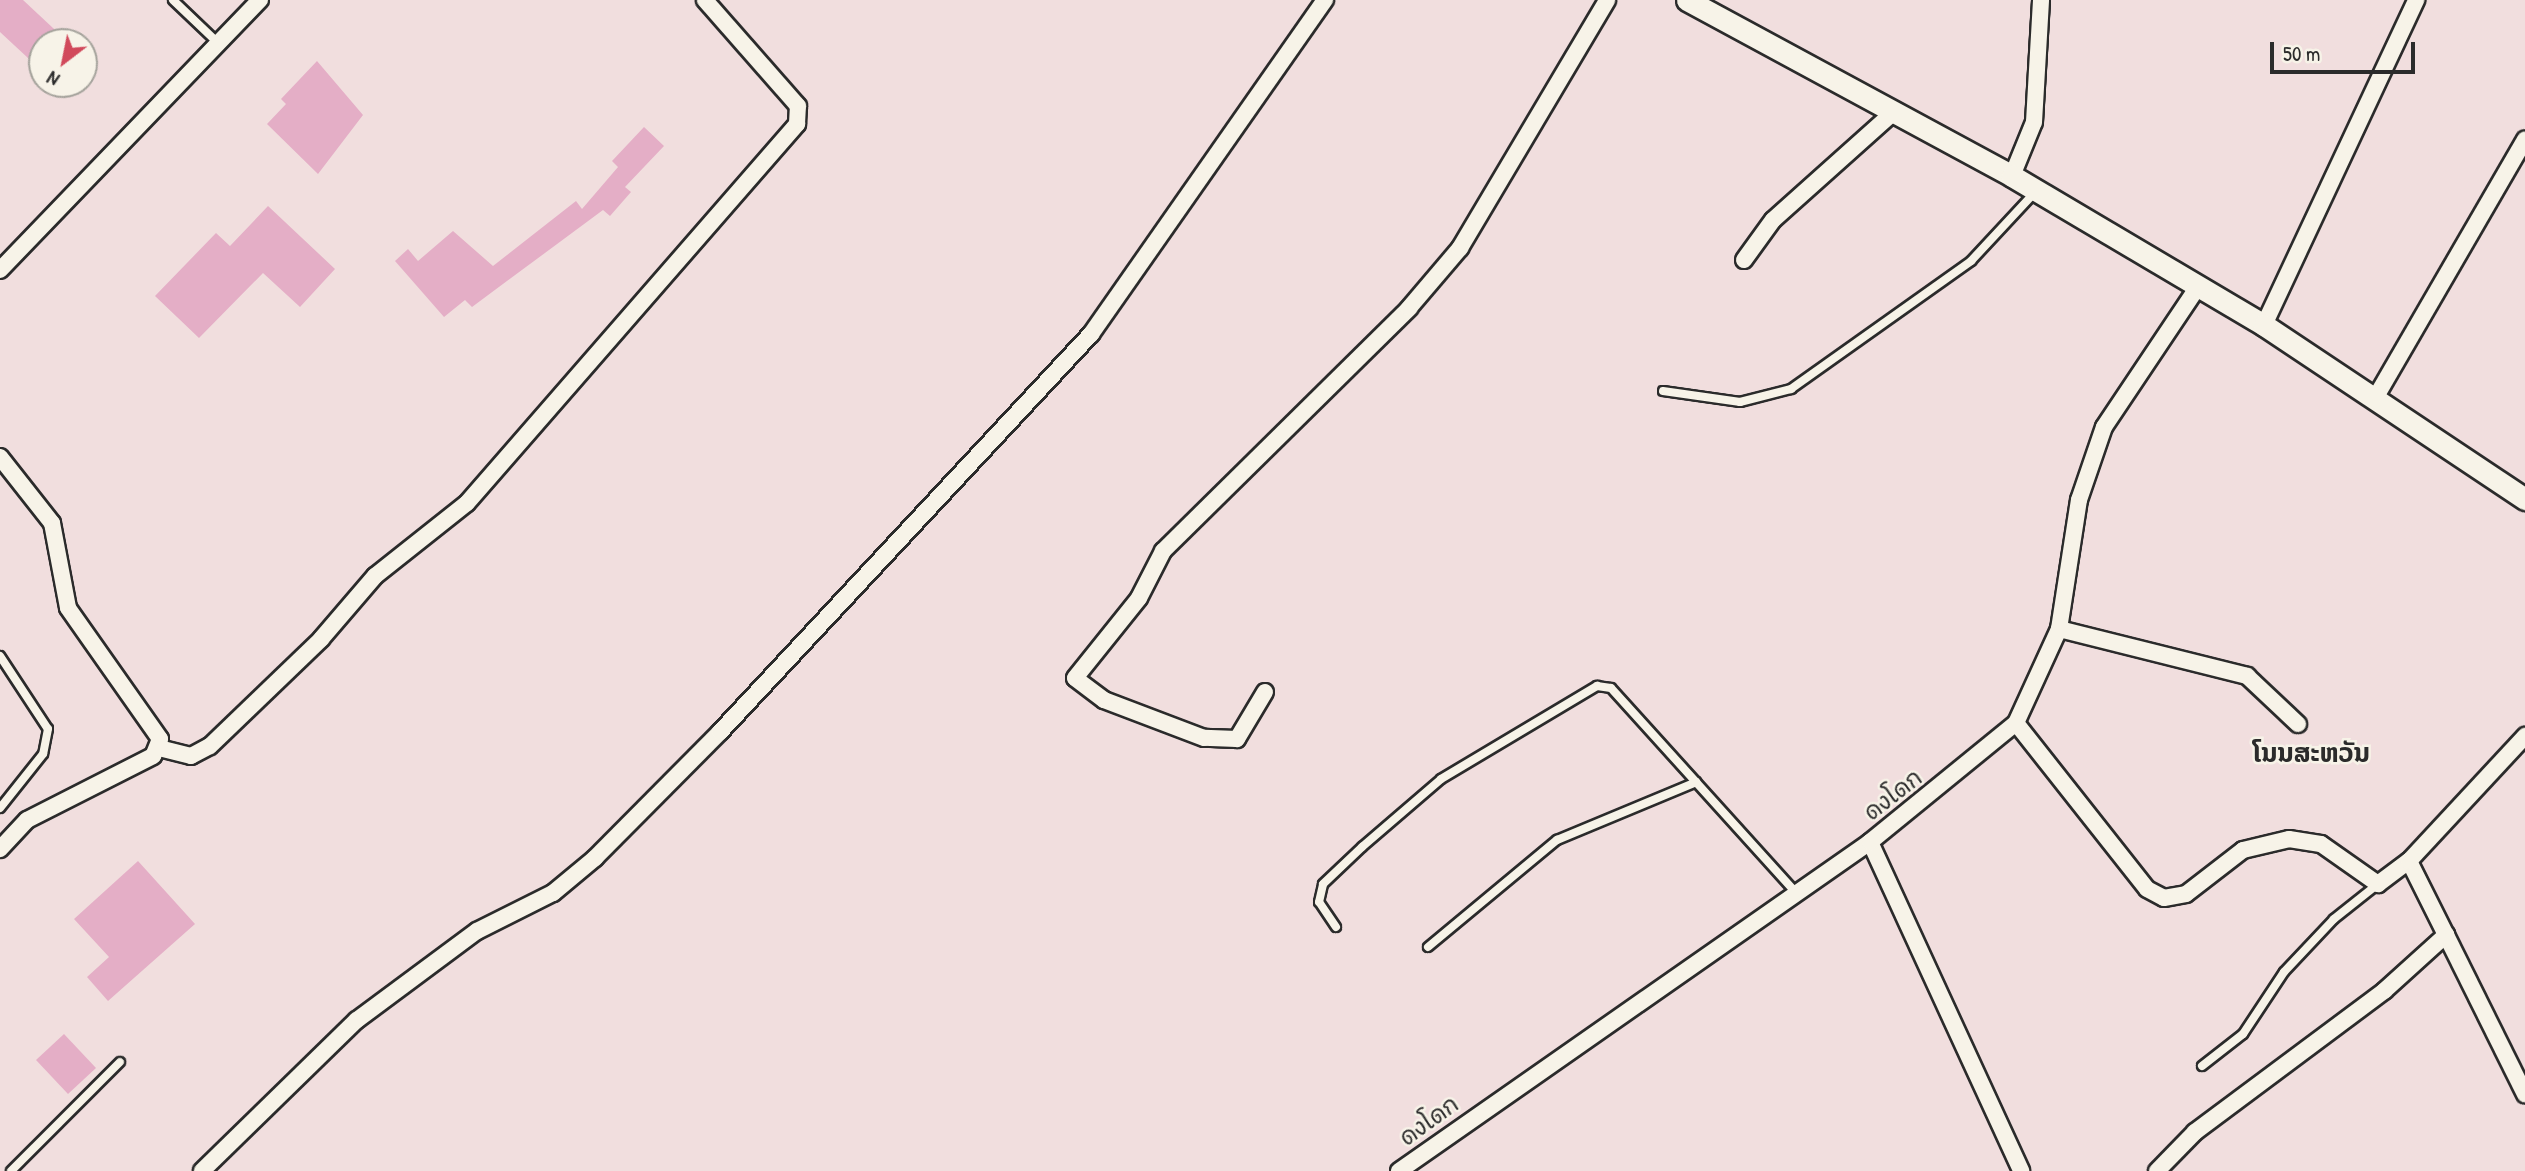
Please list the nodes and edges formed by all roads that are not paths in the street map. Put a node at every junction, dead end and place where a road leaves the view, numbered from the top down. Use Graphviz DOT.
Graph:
graph roads {
  1 [pos="173,0"];
  2 [pos="260,0"];
  3 [pos="705,0"];
  4 [pos="1325,0"];
  5 [pos="1607,0"];
  6 [pos="1687,0"];
  7 [pos="2041,0"];
  8 [pos="2416,0"];
  9 [pos="219,44"];
  10 [pos="1894,112"];
  11 [pos="2525,140"];
  12 [pos="2011,176"];
  13 [pos="2036,191"];
  14 [pos="1744,260"];
  15 [pos="0,270"];
  16 [pos="2197,288"];
  17 [pos="2264,325"];
  18 [pos="1663,391"];
  19 [pos="2374,400"];
  20 [pos="0,457"];
  21 [pos="2525,499"];
  22 [pos="2059,629"];
  23 [pos="0,656"];
  24 [pos="1265,692"];
  25 [pos="2016,723"];
  26 [pos="2298,724"];
  27 [pos="2525,736"];
  28 [pos="159,748"];
  29 [pos="1696,782"];
  30 [pos="0,808"];
  31 [pos="1870,842"];
  32 [pos="0,849"];
  33 [pos="2409,861"];
  34 [pos="2378,884"];
  35 [pos="1796,893"];
  36 [pos="1336,927"];
  37 [pos="2446,935"];
  38 [pos="1428,947"];
  39 [pos="120,1062"];
  40 [pos="2202,1066"];
  41 [pos="2524,1089"];
  42 [pos="11,1171"];
  43 [pos="202,1171"];
  44 [pos="1399,1171"];
  45 [pos="2021,1171"];
  46 [pos="2157,1171"];
  1 -- 9 [label="lane"];
  2 -- 9 [label="street"];
  3 -- 28 [label="street"];
  4 -- 43 [label="street"];
  5 -- 24 [label="street"];
  6 -- 10 [label="street"];
  7 -- 12 [label="street"];
  8 -- 17 [label="street"];
  9 -- 15 [label="street"];
  10 -- 12 [label="street"];
  10 -- 14 [label="street"];
  11 -- 19 [label="street"];
  12 -- 13 [label="street"];
  13 -- 16 [label="street"];
  13 -- 18 [label="lane"];
  16 -- 17 [label="street"];
  16 -- 22 [label="street, ดงโดก"];
  17 -- 19 [label="street"];
  19 -- 21 [label="street"];
  20 -- 28 [label="street"];
  22 -- 25 [label="street, ดงโดก"];
  22 -- 26 [label="street"];
  23 -- 30 [label="lane"];
  25 -- 31 [label="street, ดงโดก"];
  25 -- 34 [label="street"];
  27 -- 33 [label="street"];
  28 -- 32 [label="street"];
  29 -- 35 [label="lane"];
  29 -- 36 [label="lane"];
  29 -- 38 [label="lane"];
  31 -- 35 [label="street, ดงโดก"];
  31 -- 45 [label="street"];
  33 -- 34 [label="street"];
  33 -- 37 [label="street"];
  34 -- 40 [label="lane"];
  35 -- 44 [label="street, ดงโดก"];
  37 -- 41 [label="street"];
  37 -- 46 [label="street"];
  39 -- 42 [label="lane"];
}
